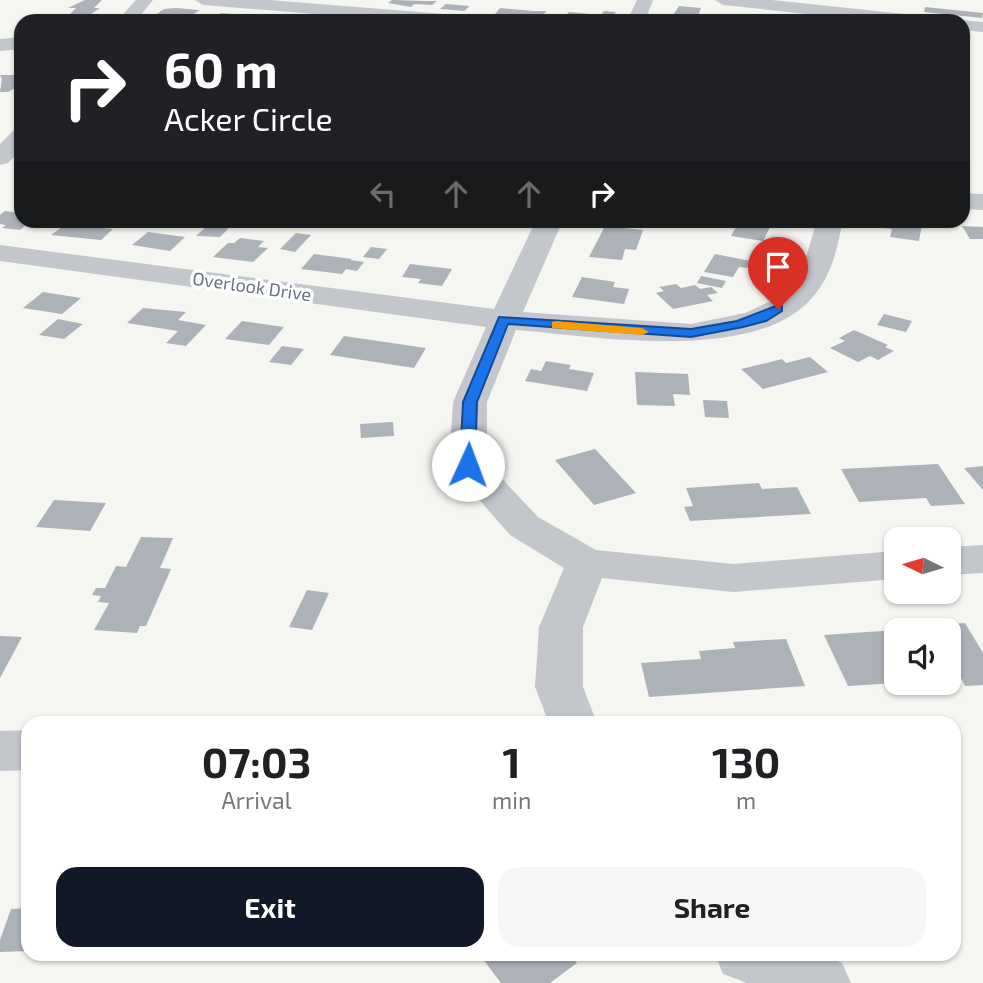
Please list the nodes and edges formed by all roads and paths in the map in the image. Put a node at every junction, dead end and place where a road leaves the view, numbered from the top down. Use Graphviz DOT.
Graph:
graph roads {
  1 [pos="145,0"];
  2 [pos="203,0"];
  3 [pos="723,0"];
  4 [pos="824,5"];
  5 [pos="132,14"];
  6 [pos="381,14"];
  7 [pos="880,14"];
  8 [pos="14,143"];
  9 [pos="0,158"];
  10 [pos="546,228"];
  11 [pos="828,228"];
  12 [pos="0,253"];
  13 [pos="504,320"];
  14 [pos="983,559"];
  15 [pos="961,560"];
  16 [pos="587,563"];
  17 [pos="884,566"];
  18 [pos="570,716"];
  19 [pos="21,750"];
  20 [pos="0,751"];
  21 [pos="763,961"];
  22 [pos="821,983"];
  1 -- 5 [label="street"];
  2 -- 6 [label="street"];
  3 -- 4 [label="street"];
  4 -- 7 [label="street"];
  8 -- 9 [label="street"];
  10 -- 13 [label="street"];
  11 -- 13 [label="street, Overlook Drive"];
  12 -- 13 [label="street, Overlook Drive"];
  13 -- 16 [label="street"];
  14 -- 15 [label="street"];
  16 -- 17 [label="street"];
  16 -- 18 [label="street"];
  19 -- 20 [label="street"];
  21 -- 22 [label="street"];
}
